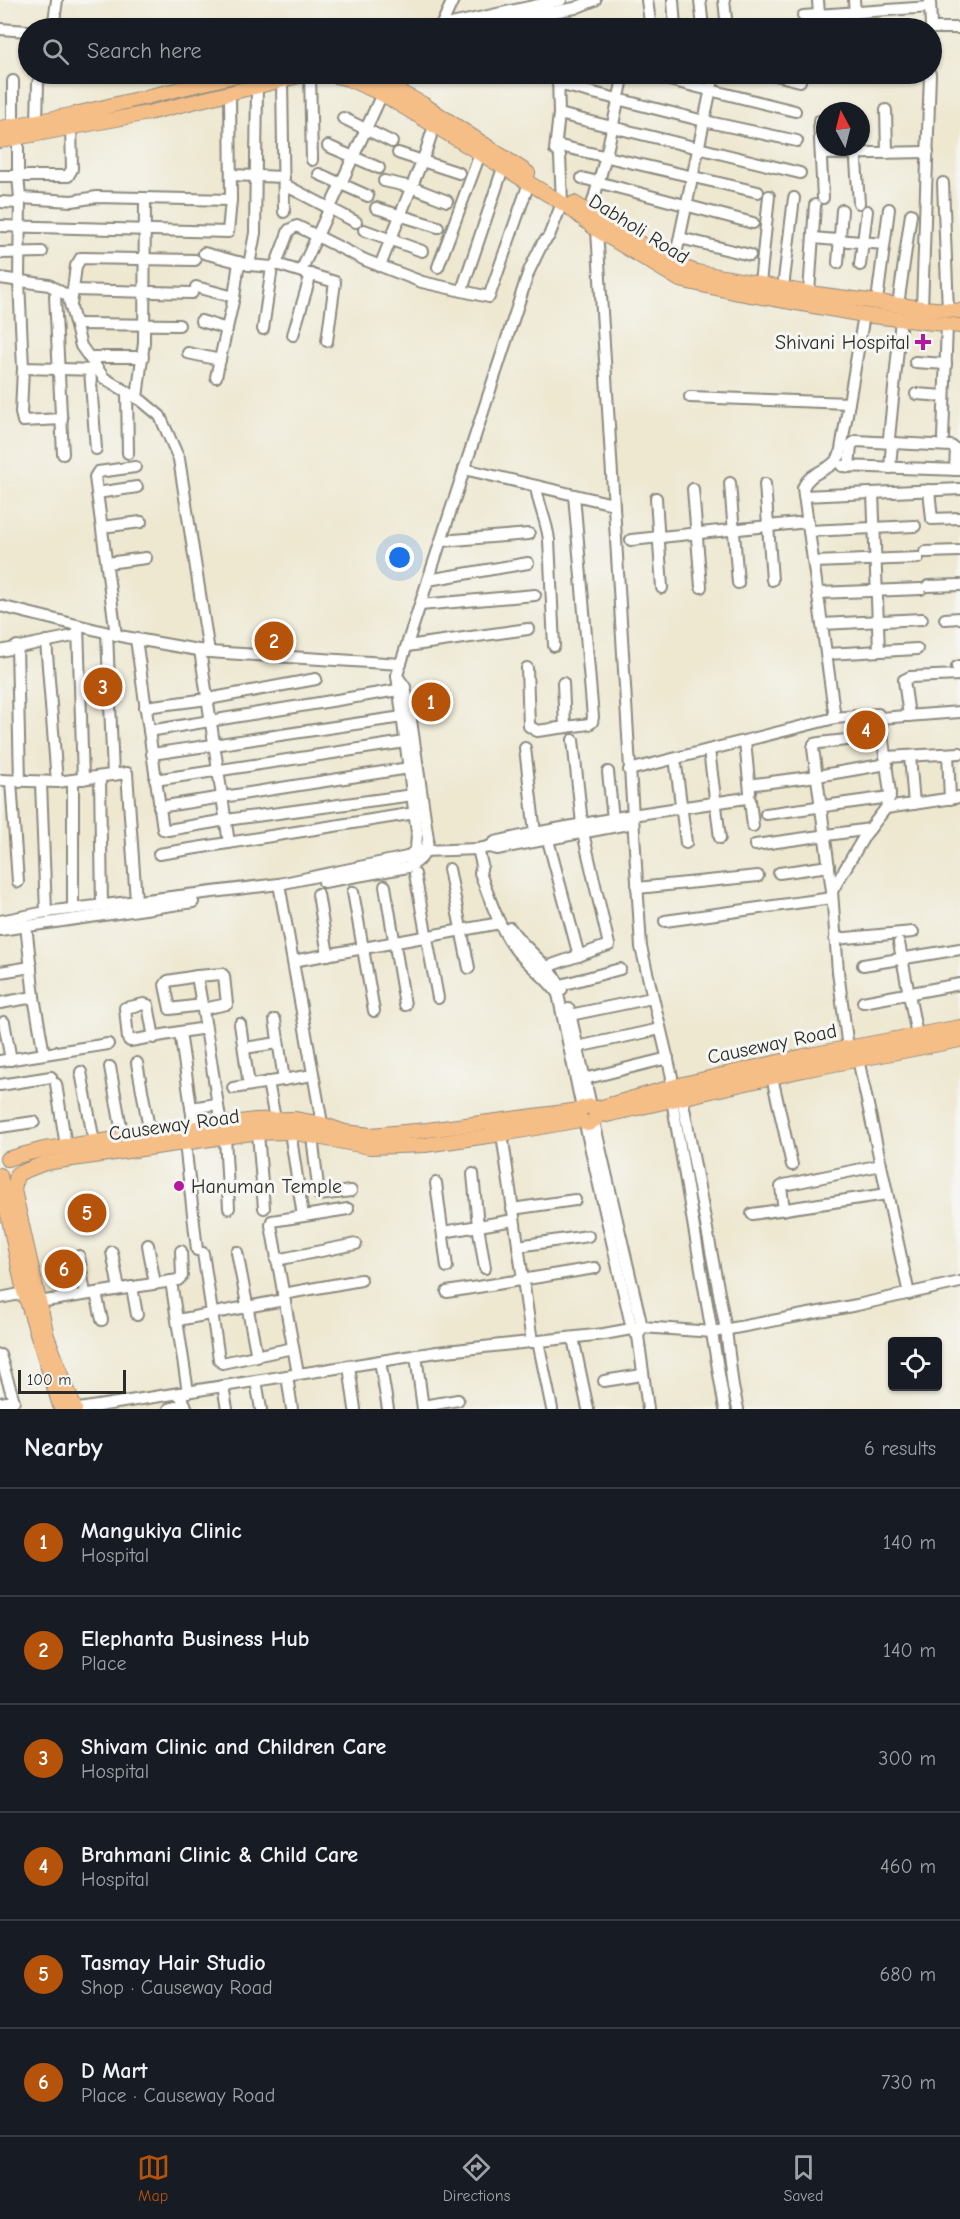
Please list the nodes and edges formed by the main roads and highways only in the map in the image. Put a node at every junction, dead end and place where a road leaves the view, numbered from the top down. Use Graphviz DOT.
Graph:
graph roads {
  1 [pos="200,84"];
  2 [pos="265,84"];
  3 [pos="364,84"];
  4 [pos="385,84"];
  5 [pos="11,130"];
  6 [pos="0,141"];
  7 [pos="559,198"];
  8 [pos="954,318"];
  9 [pos="960,1027"];
  10 [pos="960,1040"];
  11 [pos="854,1053"];
  12 [pos="675,1090"];
  13 [pos="588,1115"];
  14 [pos="223,1131"];
  15 [pos="3,1161"];
  16 [pos="17,1174"];
  17 [pos="0,1175"];
  18 [pos="61,1409"];
  19 [pos="77,1409"];
  1 -- 5 [label="main road"];
  2 -- 5 [label="main road, Dabholi Road"];
  3 -- 7 [label="main road, Dabholi Road"];
  4 -- 7 [label="main road, Dabholi Road"];
  5 -- 6 [label="main road"];
  7 -- 8 [label="main road, Dabholi Road"];
  7 -- 8 [label="main road, Dabholi Road"];
  9 -- 11 [label="main road, Causeway Road"];
  10 -- 11 [label="main road, Causeway Road"];
  11 -- 12 [label="main road, Causeway Road"];
  11 -- 12 [label="main road, Causeway Road"];
  12 -- 13 [label="main road, Causeway Road"];
  13 -- 14 [label="main road, Causeway Road"];
  13 -- 14 [label="main road, Causeway Road"];
  14 -- 15 [label="main road, Causeway Road"];
  14 -- 16 [label="main road, Causeway Road"];
  15 -- 16 [label="main road"];
  16 -- 17 [label="main road, Causeway Road"];
  16 -- 19 [label="main road"];
  17 -- 18 [label="main road"];
}
